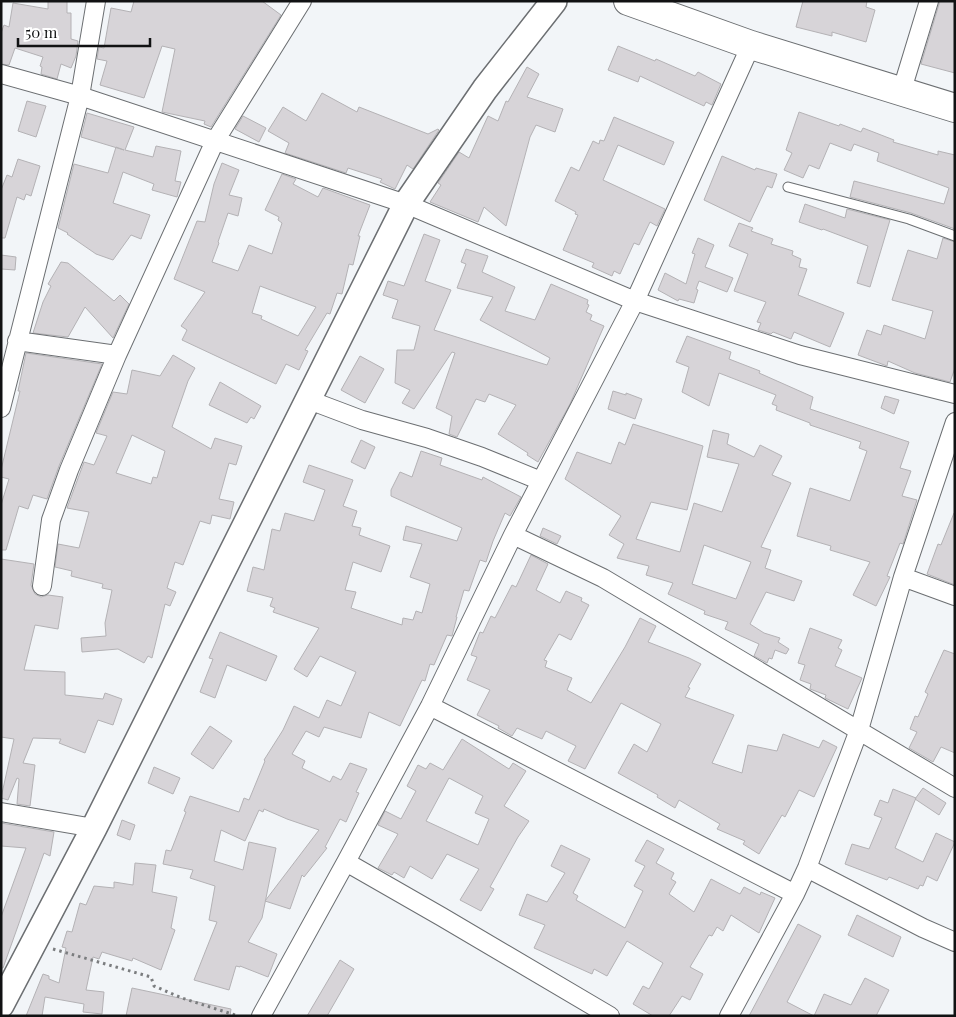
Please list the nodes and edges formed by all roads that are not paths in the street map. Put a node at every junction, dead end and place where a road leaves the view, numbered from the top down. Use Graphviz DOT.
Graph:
graph roads {
  1 [pos="96,1"];
  2 [pos="302,1"];
  3 [pos="554,1"];
  4 [pos="929,1"];
  5 [pos="639,3"];
  6 [pos="751,45"];
  7 [pos="1,74"];
  8 [pos="901,93"];
  9 [pos="80,96"];
  10 [pos="955,108"];
  11 [pos="215,141"];
  12 [pos="788,187"];
  13 [pos="406,204"];
  14 [pos="955,236"];
  15 [pos="636,301"];
  16 [pos="17,341"];
  17 [pos="117,355"];
  18 [pos="6,371"];
  19 [pos="955,394"];
  20 [pos="309,400"];
  21 [pos="1,408"];
  22 [pos="955,422"];
  23 [pos="541,481"];
  24 [pos="513,534"];
  25 [pos="903,577"];
  26 [pos="42,586"];
  27 [pos="955,596"];
  28 [pos="430,706"];
  29 [pos="859,730"];
  30 [pos="955,788"];
  31 [pos="1,812"];
  32 [pos="94,828"];
  33 [pos="346,862"];
  34 [pos="807,868"];
  35 [pos="795,894"];
  36 [pos="955,942"];
  37 [pos="1,1005"];
  38 [pos="588,1010"];
  39 [pos="261,1016"];
  40 [pos="610,1016"];
  41 [pos="729,1016"];
  1 -- 9 [label="street"];
  2 -- 11 [label="street"];
  3 -- 13 [label="street"];
  4 -- 8 [label="street"];
  5 -- 6 [label="highway"];
  6 -- 8 [label="highway"];
  6 -- 15 [label="street"];
  7 -- 9 [label="street"];
  8 -- 10 [label="highway"];
  9 -- 11 [label="street"];
  9 -- 16 [label="street"];
  11 -- 13 [label="street"];
  11 -- 17 [label="street"];
  12 -- 14 [label="lane"];
  13 -- 15 [label="street"];
  13 -- 20 [label="street"];
  15 -- 19 [label="street"];
  15 -- 23 [label="street"];
  16 -- 17 [label="street"];
  16 -- 18 [label="street"];
  17 -- 26 [label="street"];
  18 -- 21 [label="street"];
  20 -- 23 [label="street"];
  20 -- 32 [label="street"];
  22 -- 25 [label="street"];
  23 -- 24 [label="street"];
  24 -- 28 [label="street"];
  24 -- 29 [label="street"];
  25 -- 27 [label="street"];
  25 -- 29 [label="street"];
  28 -- 33 [label="street"];
  28 -- 35 [label="street"];
  29 -- 30 [label="street"];
  29 -- 34 [label="street"];
  31 -- 32 [label="street"];
  32 -- 37 [label="street"];
  33 -- 38 [label="street"];
  33 -- 39 [label="street"];
  34 -- 35 [label="street"];
  34 -- 36 [label="street"];
  35 -- 41 [label="street"];
  38 -- 40 [label="street"];
}
